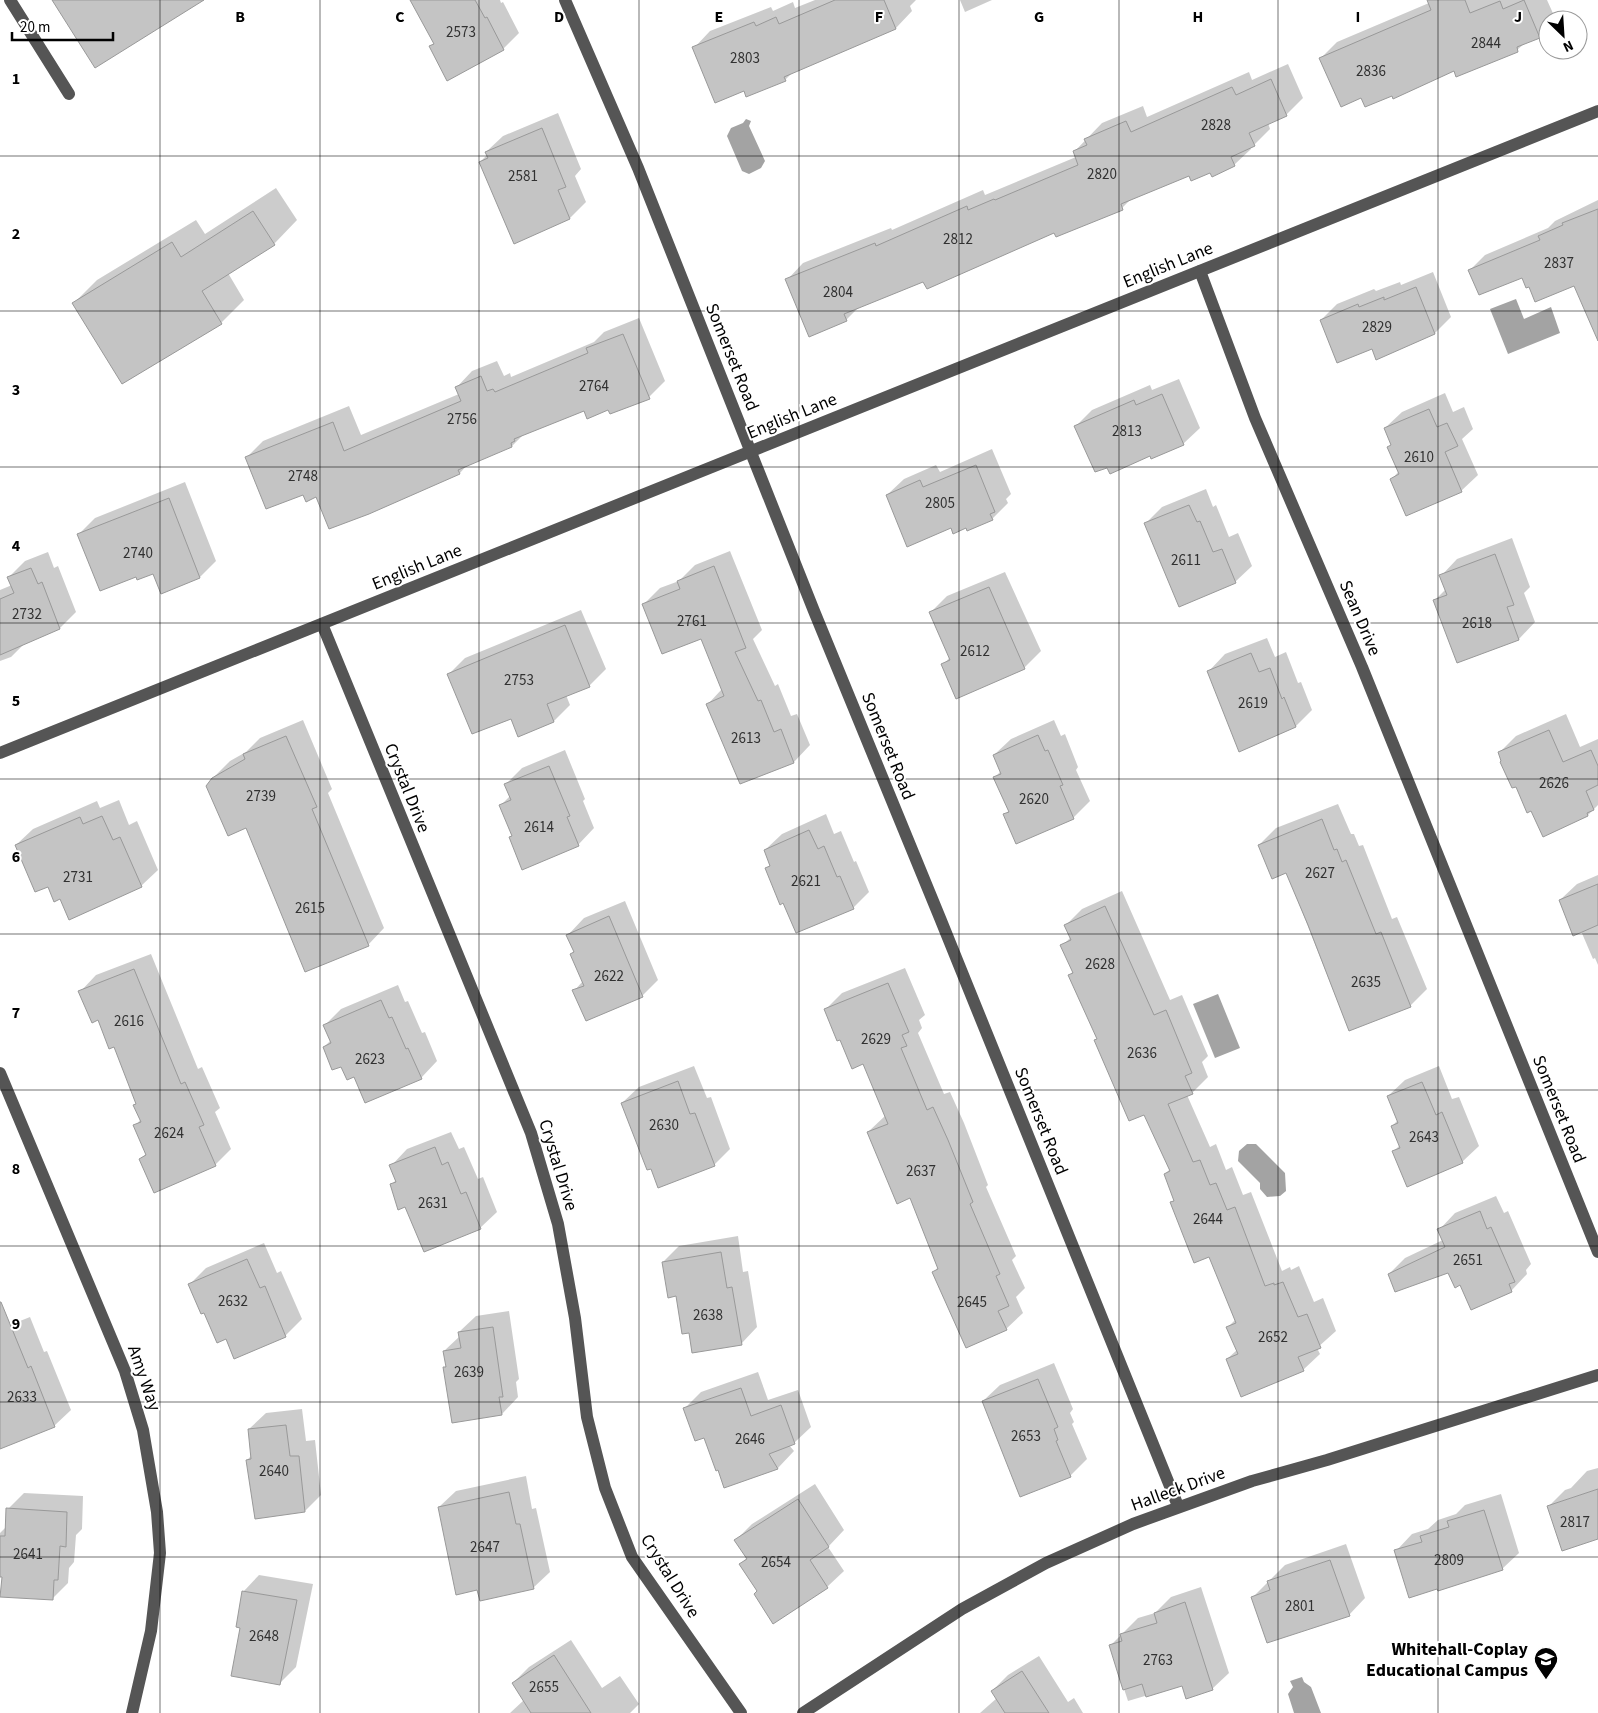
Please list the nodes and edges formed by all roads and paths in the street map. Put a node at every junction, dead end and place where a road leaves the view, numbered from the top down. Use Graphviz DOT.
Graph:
graph roads {
  1 [pos="10,0"];
  2 [pos="567,1"];
  3 [pos="69,94"];
  4 [pos="1598,111"];
  5 [pos="1200,271"];
  6 [pos="750,452"];
  7 [pos="322,624"];
  8 [pos="0,754"];
  9 [pos="1488,978"];
  10 [pos="0,1073"];
  11 [pos="1598,1252"];
  12 [pos="1598,1374"];
  13 [pos="1178,1506"];
  14 [pos="132,1713"];
  15 [pos="741,1713"];
  16 [pos="803,1713"];
  1 -- 3 [label="street"];
  2 -- 6 [label="street, Somerset Road"];
  4 -- 5 [label="street, English Lane"];
  5 -- 6 [label="street, English Lane"];
  5 -- 9 [label="street, Sean Drive"];
  6 -- 7 [label="street, English Lane"];
  6 -- 13 [label="street, Somerset Road"];
  7 -- 8 [label="street, English Lane"];
  7 -- 15 [label="street, Crystal Drive"];
  9 -- 11 [label="street, Somerset Road"];
  10 -- 14 [label="street, Amy Way"];
  12 -- 13 [label="street, Halleck Drive"];
  13 -- 16 [label="street, Halleck Drive"];
}
